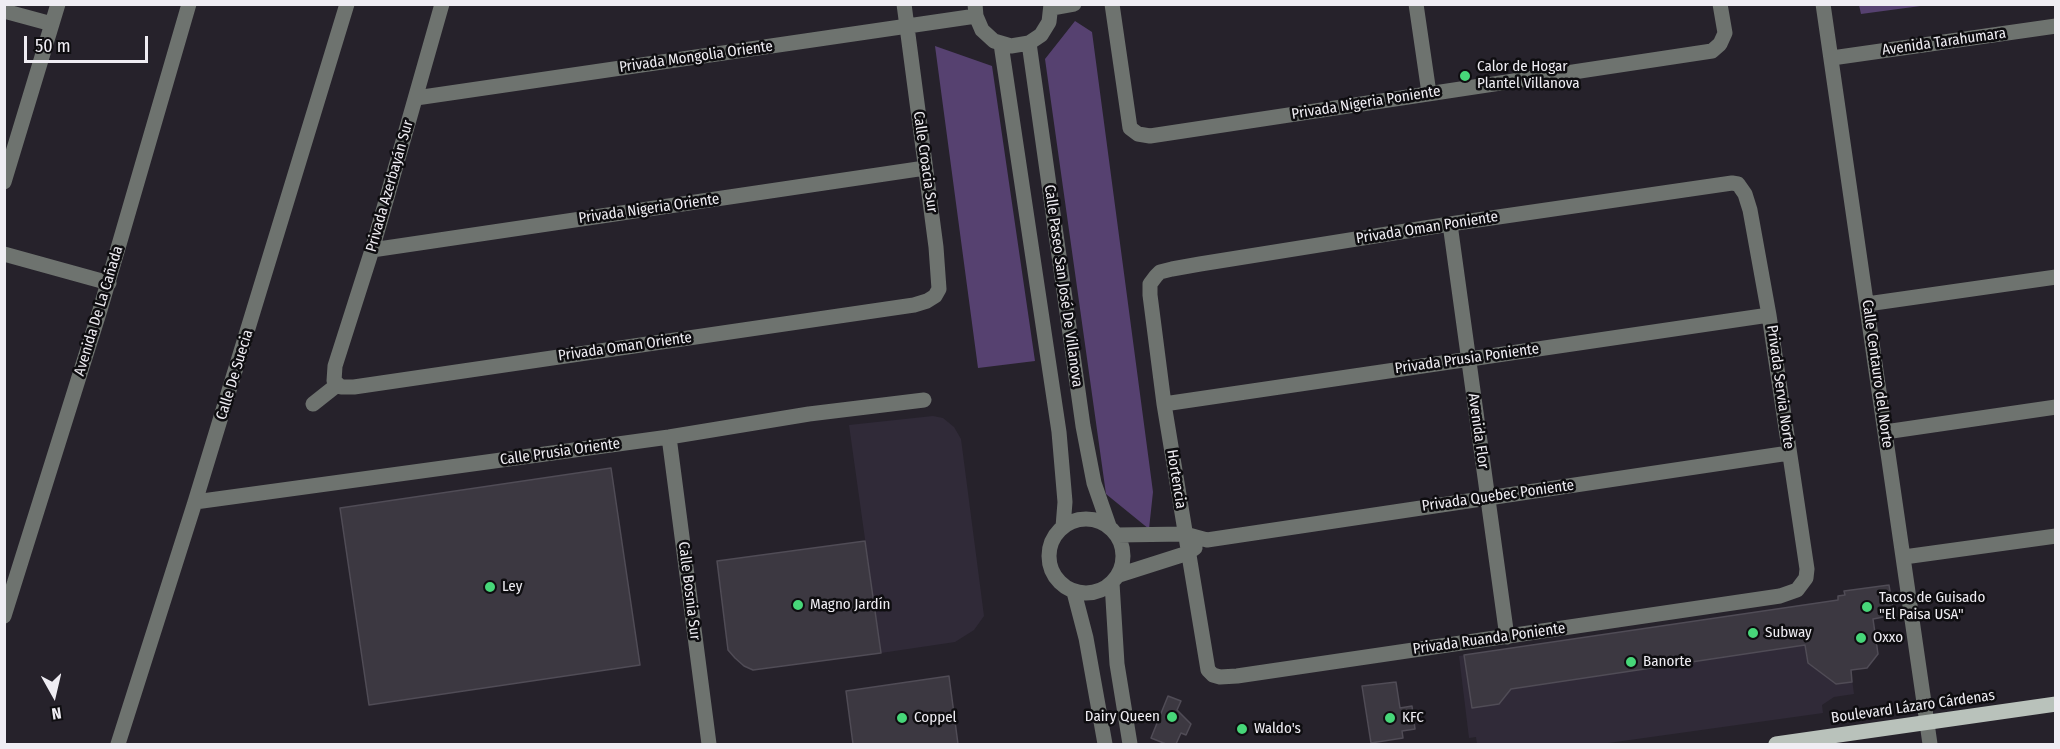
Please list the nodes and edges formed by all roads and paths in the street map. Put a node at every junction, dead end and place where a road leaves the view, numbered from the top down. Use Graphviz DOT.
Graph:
graph roads {
  1 [pos="58,4"];
  2 [pos="189,4"];
  3 [pos="347,4"];
  4 [pos="442,4"];
  5 [pos="904,4"];
  6 [pos="1074,4"];
  7 [pos="1112,4"];
  8 [pos="1416,4"];
  9 [pos="1720,4"];
  10 [pos="1823,4"];
  11 [pos="1051,6"];
  12 [pos="4,10"];
  13 [pos="975,10"];
  14 [pos="52,24"];
  15 [pos="907,26"];
  16 [pos="2055,26"];
  17 [pos="1029,43"];
  18 [pos="1001,44"];
  19 [pos="1832,58"];
  20 [pos="1429,93"];
  21 [pos="416,98"];
  22 [pos="11,134"];
  23 [pos="925,168"];
  24 [pos="4,182"];
  25 [pos="1720,184"];
  26 [pos="1450,224"];
  27 [pos="372,250"];
  28 [pos="4,254"];
  29 [pos="2055,276"];
  30 [pos="109,283"];
  31 [pos="1150,295"];
  32 [pos="1065,302"];
  33 [pos="1867,304"];
  34 [pos="914,305"];
  35 [pos="1041,306"];
  36 [pos="1769,315"];
  37 [pos="1468,358"];
  38 [pos="337,385"];
  39 [pos="924,400"];
  40 [pos="313,404"];
  41 [pos="1164,404"];
  42 [pos="2055,407"];
  43 [pos="1886,432"];
  44 [pos="669,437"];
  45 [pos="1789,453"];
  46 [pos="1488,498"];
  47 [pos="195,502"];
  48 [pos="1063,526"];
  49 [pos="1113,531"];
  50 [pos="1185,534"];
  51 [pos="2055,536"];
  52 [pos="1207,540"];
  53 [pos="1188,552"];
  54 [pos="1904,557"];
  55 [pos="1115,579"];
  56 [pos="1074,592"];
  57 [pos="1780,596"];
  58 [pos="5,611"];
  59 [pos="1507,637"];
  60 [pos="1206,663"];
  61 [pos="2055,704"];
  62 [pos="1927,723"];
  63 [pos="118,744"];
  64 [pos="709,744"];
  65 [pos="1105,744"];
  66 [pos="1130,744"];
  67 [pos="1776,744"];
  68 [pos="1930,744"];
  1 -- 14 [label="street"];
  2 -- 30 [label="street, Avenida De La Cañada"];
  3 -- 47 [label="street, Calle De Suecia"];
  4 -- 21 [label="street, Privada Azerbayán Sur"];
  5 -- 15 [label="street, Calle Croacia Sur"];
  6 -- 11 [label="street"];
  7 -- 20 [label="street, Privada Nigeria Poniente"];
  8 -- 20 [label="street"];
  9 -- 20 [label="street, Privada Nigeria Poniente"];
  10 -- 19 [label="street, Calle Centauro del Norte"];
  11 -- 17 [label="street"];
  12 -- 14 [label="street"];
  13 -- 15 [label="street, Privada Mongolia Oriente"];
  13 -- 18 [label="street"];
  14 -- 22 [label="street"];
  15 -- 21 [label="street, Privada Mongolia Oriente"];
  15 -- 23 [label="street, Calle Croacia Sur"];
  16 -- 19 [label="street, Avenida Tarahumara"];
  17 -- 18 [label="street"];
  17 -- 32 [label="street, Calle Paseo San José De Villanova"];
  18 -- 35 [label="street, Calle Paseo San José De Villanova"];
  19 -- 33 [label="street, Calle Centauro del Norte"];
  21 -- 27 [label="street, Privada Azerbayán Sur"];
  22 -- 24 [label="street"];
  23 -- 27 [label="street, Privada Nigeria Oriente"];
  23 -- 34 [label="street, Calle Croacia Sur"];
  25 -- 26 [label="street, Privada Oman Poniente"];
  25 -- 36 [label="street, Privada Servia Norte"];
  26 -- 31 [label="street, Privada Oman Poniente"];
  26 -- 37 [label="street, Avenida Flor"];
  27 -- 38 [label="street, Privada Azerbayán Sur"];
  28 -- 30 [label="street"];
  29 -- 33 [label="street"];
  30 -- 58 [label="street, Avenida De La Cañada"];
  31 -- 41 [label="street, Hortencia"];
  32 -- 35 [label="street"];
  32 -- 49 [label="street, Calle Paseo San José De Villanova"];
  33 -- 43 [label="street, Calle Centauro del Norte"];
  34 -- 38 [label="street, Privada Oman Oriente"];
  35 -- 48 [label="street, Calle Paseo San José De Villanova"];
  36 -- 37 [label="street, Privada Prusia Poniente"];
  36 -- 45 [label="street, Privada Servia Norte"];
  37 -- 41 [label="street, Privada Prusia Poniente"];
  37 -- 46 [label="street, Avenida Flor"];
  38 -- 40 [label="street"];
  39 -- 44 [label="street, Calle Prusia Oriente"];
  41 -- 50 [label="street, Hortencia"];
  42 -- 43 [label="street"];
  43 -- 54 [label="street, Calle Centauro del Norte"];
  44 -- 47 [label="street, Calle Prusia Oriente"];
  44 -- 64 [label="street, Calle Bosnia Sur"];
  45 -- 46 [label="street, Privada Quebec Poniente"];
  45 -- 57 [label="street, Privada Servia Norte"];
  46 -- 52 [label="street, Privada Quebec Poniente"];
  46 -- 59 [label="street, Avenida Flor"];
  47 -- 63 [label="street, Calle De Suecia"];
  48 -- 49 [label="street"];
  48 -- 56 [label="street"];
  49 -- 50 [label="street, Privada Quebec Poniente"];
  49 -- 55 [label="street"];
  50 -- 52 [label="street, Privada Quebec Poniente"];
  50 -- 53 [label="street, Hortencia"];
  51 -- 54 [label="street"];
  52 -- 53 [label="street, Privada Quebec Poniente"];
  53 -- 55 [label="street, Privada Quebec Poniente"];
  53 -- 60 [label="street, Hortencia"];
  54 -- 62 [label="street, Calle Centauro del Norte"];
  55 -- 56 [label="street"];
  55 -- 66 [label="street"];
  56 -- 65 [label="street"];
  57 -- 59 [label="street, Privada Ruanda Poniente"];
  59 -- 60 [label="street, Privada Ruanda Poniente"];
  61 -- 62 [label="main road, Boulevard Lázaro Cárdenas"];
  62 -- 67 [label="main road, Boulevard Lázaro Cárdenas"];
  62 -- 68 [label="street, Calle Centauro del Norte"];
}
